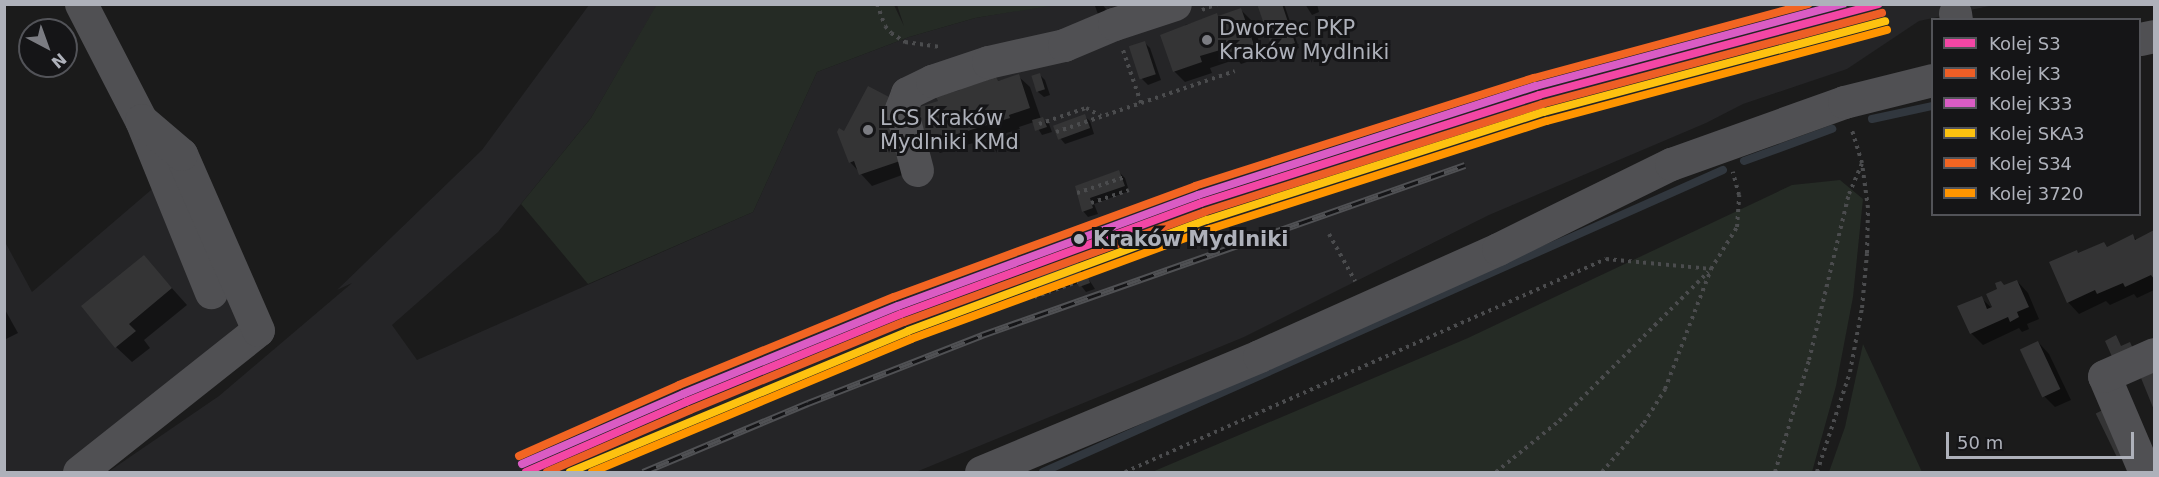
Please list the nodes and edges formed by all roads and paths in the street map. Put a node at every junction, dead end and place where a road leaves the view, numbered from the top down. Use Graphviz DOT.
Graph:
graph roads {
  1 [pos="81,4"];
  2 [pos="877,4"];
  3 [pos="1218,4"];
  4 [pos="1185,8"];
  5 [pos="922,44"];
  6 [pos="1123,48"];
  7 [pos="1235,70"];
  8 [pos="1931,80"];
  9 [pos="1844,102"];
  10 [pos="1141,103"];
  11 [pos="1102,116"];
  12 [pos="141,120"];
  13 [pos="1039,124"];
  14 [pos="1056,132"];
  15 [pos="1719,147"];
  16 [pos="1862,163"];
  17 [pos="917,170"];
  18 [pos="1125,177"];
  19 [pos="1129,190"];
  20 [pos="1077,193"];
  21 [pos="1091,203"];
  22 [pos="1329,234"];
  23 [pos="1080,267"];
  24 [pos="1710,269"];
  25 [pos="1355,281"];
  26 [pos="1077,282"];
  27 [pos="1029,285"];
  28 [pos="211,292"];
  29 [pos="1034,297"];
  30 [pos="2154,354"];
  31 [pos="79,472"];
  32 [pos="981,472"];
  33 [pos="1125,472"];
  34 [pos="1496,472"];
  35 [pos="1602,472"];
  36 [pos="1775,472"];
  37 [pos="1817,472"];
  38 [pos="2145,472"];
  1 -- 12 [label="street"];
  2 -- 5 [label="path"];
  3 -- 4 [label="path"];
  4 -- 17 [label="street"];
  6 -- 10 [label="path"];
  7 -- 10 [label="path"];
  8 -- 9 [label="street"];
  9 -- 15 [label="street"];
  9 -- 16 [label="path"];
  10 -- 11 [label="path"];
  11 -- 13 [label="path"];
  11 -- 14 [label="path"];
  12 -- 28 [label="street"];
  12 -- 31 [label="street"];
  15 -- 24 [label="path"];
  15 -- 32 [label="street"];
  16 -- 36 [label="path"];
  16 -- 37 [label="path"];
  18 -- 20 [label="path"];
  19 -- 21 [label="path"];
  22 -- 25 [label="path"];
  23 -- 27 [label="path"];
  24 -- 33 [label="path"];
  24 -- 34 [label="path"];
  24 -- 35 [label="path"];
  26 -- 29 [label="path"];
  30 -- 38 [label="street"];
}
